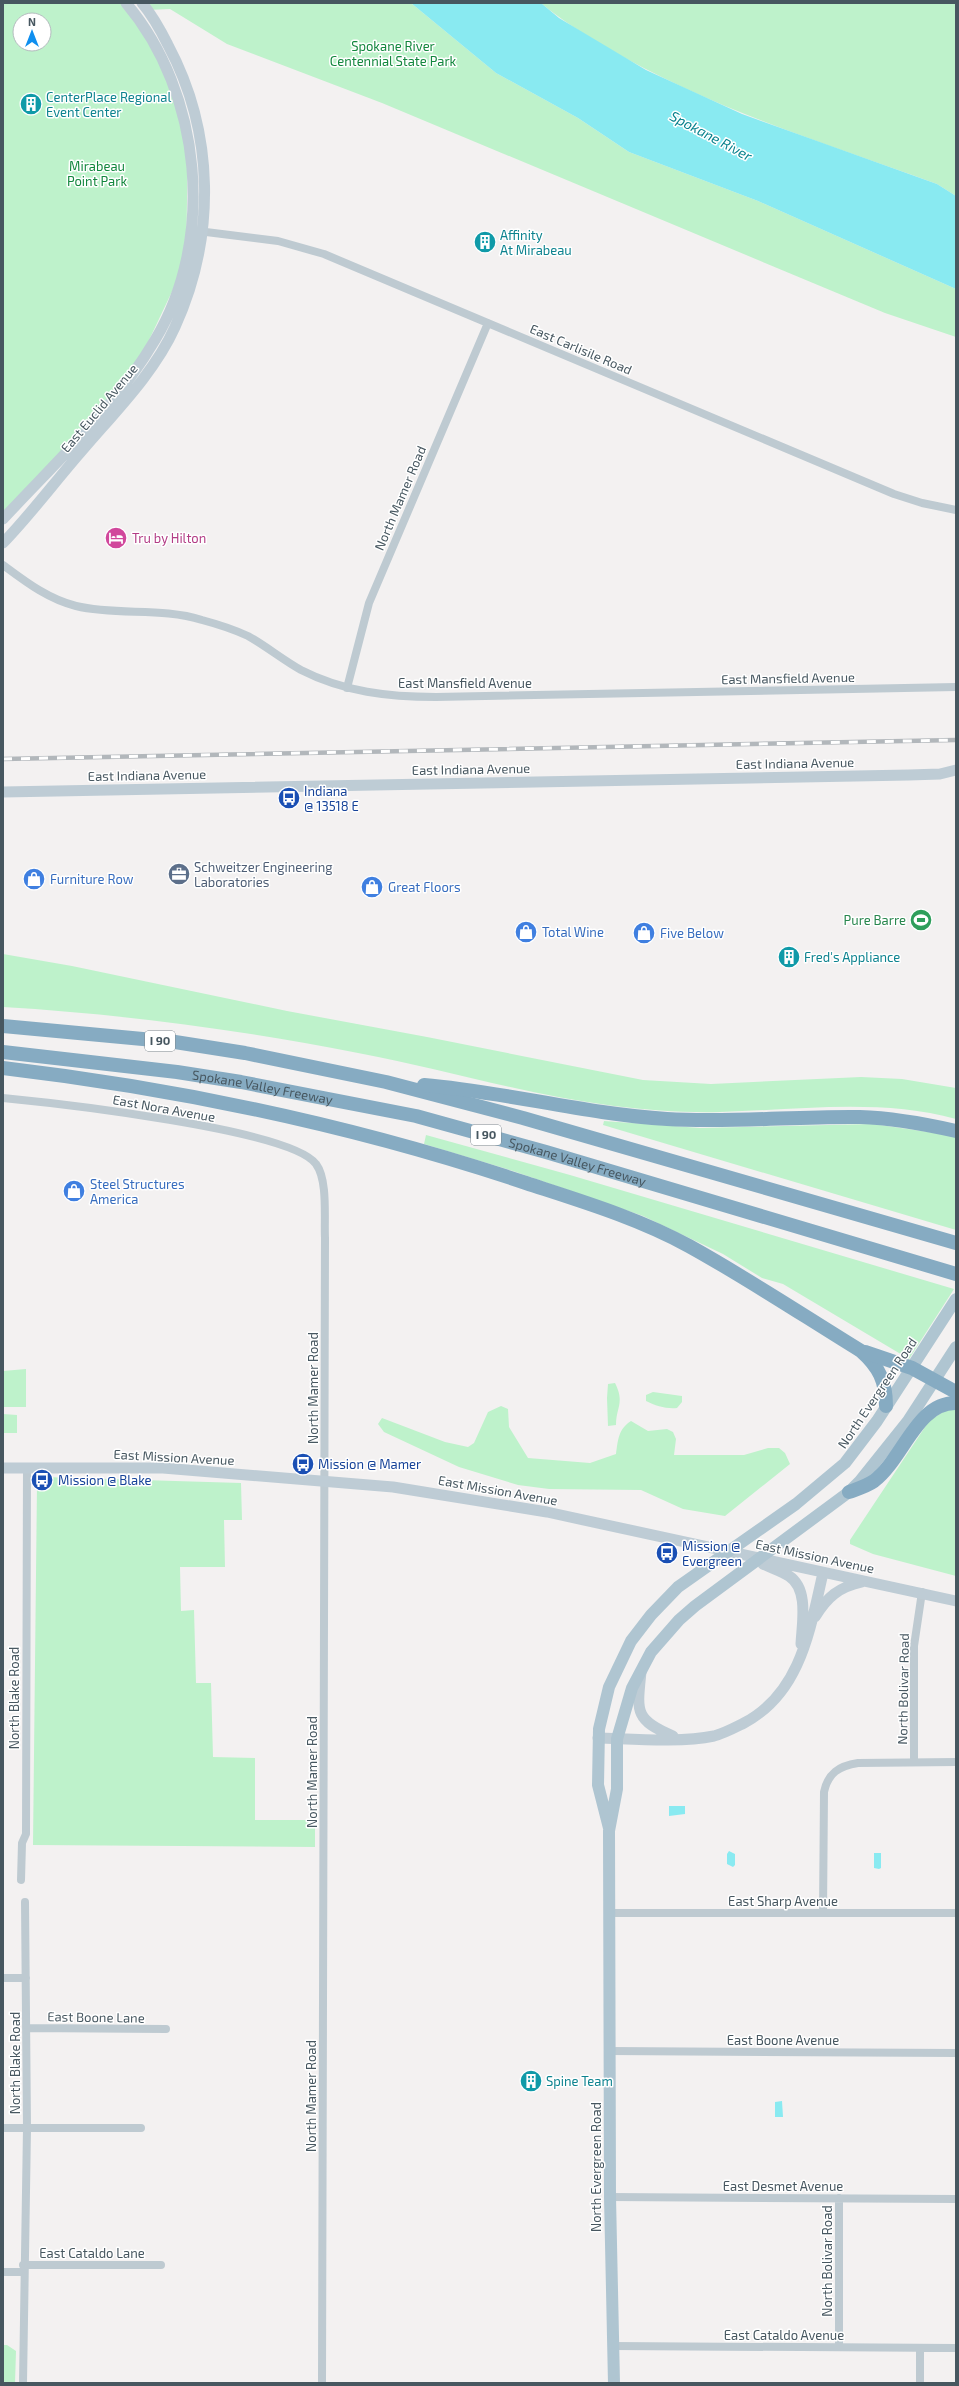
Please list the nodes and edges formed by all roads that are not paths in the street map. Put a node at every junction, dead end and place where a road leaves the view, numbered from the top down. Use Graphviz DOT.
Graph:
graph roads {
  1 [pos="126,3"];
  2 [pos="142,3"];
  3 [pos="191,231"];
  4 [pos="203,231"];
  5 [pos="488,323"];
  6 [pos="956,510"];
  7 [pos="3,519"];
  8 [pos="3,543"];
  9 [pos="3,565"];
  10 [pos="956,687"];
  11 [pos="347,688"];
  12 [pos="956,770"];
  13 [pos="940,774"];
  14 [pos="956,778"];
  15 [pos="3,791"];
  16 [pos="3,1026"];
  17 [pos="3,1052"];
  18 [pos="3,1068"];
  19 [pos="386,1082"];
  20 [pos="3,1098"];
  21 [pos="956,1131"];
  22 [pos="316,1163"];
  23 [pos="956,1243"];
  24 [pos="956,1274"];
  25 [pos="956,1299"];
  26 [pos="956,1348"];
  27 [pos="861,1351"];
  28 [pos="912,1368"];
  29 [pos="934,1381"];
  30 [pos="956,1392"];
  31 [pos="956,1403"];
  32 [pos="886,1406"];
  33 [pos="3,1468"];
  34 [pos="27,1468"];
  35 [pos="324,1480"];
  36 [pos="849,1492"];
  37 [pos="744,1555"];
  38 [pos="823,1572"];
  39 [pos="864,1581"];
  40 [pos="922,1592"];
  41 [pos="956,1600"];
  42 [pos="811,1624"];
  43 [pos="801,1658"];
  44 [pos="642,1669"];
  45 [pos="598,1738"];
  46 [pos="679,1738"];
  47 [pos="617,1739"];
  48 [pos="914,1762"];
  49 [pos="956,1762"];
  50 [pos="609,1831"];
  51 [pos="20,1880"];
  52 [pos="25,1902"];
  53 [pos="610,1912"];
  54 [pos="823,1913"];
  55 [pos="956,1913"];
  56 [pos="3,1978"];
  57 [pos="26,1978"];
  58 [pos="27,2028"];
  59 [pos="166,2030"];
  60 [pos="610,2051"];
  61 [pos="956,2053"];
  62 [pos="3,2128"];
  63 [pos="27,2128"];
  64 [pos="142,2128"];
  65 [pos="610,2197"];
  66 [pos="839,2198"];
  67 [pos="956,2199"];
  68 [pos="162,2265"];
  69 [pos="23,2268"];
  70 [pos="3,2272"];
  71 [pos="612,2346"];
  72 [pos="839,2347"];
  73 [pos="920,2348"];
  74 [pos="956,2348"];
  75 [pos="23,2383"];
  76 [pos="322,2383"];
  77 [pos="614,2383"];
  78 [pos="920,2383"];
  1 -- 3 [label="street, East Euclid Avenue"];
  2 -- 4 [label="street, East Euclid Avenue"];
  3 -- 4 [label="street, East Carlisile Road"];
  3 -- 7 [label="street, East Euclid Avenue"];
  4 -- 5 [label="street, East Carlisile Road"];
  4 -- 8 [label="street, East Euclid Avenue"];
  5 -- 6 [label="street, East Carlisile Road"];
  5 -- 11 [label="street, North Mamer Road"];
  9 -- 11 [label="street, East Mansfield Avenue"];
  10 -- 11 [label="street, East Mansfield Avenue"];
  12 -- 13 [label="street, East Indiana Avenue"];
  13 -- 14 [label="street, East Indiana Avenue"];
  13 -- 15 [label="street, East Indiana Avenue"];
  16 -- 19 [label="highway, Spokane Valley Freeway / I 90"];
  17 -- 24 [label="highway, Spokane Valley Freeway / I 90"];
  18 -- 27 [label="highway"];
  19 -- 21 [label="highway"];
  19 -- 23 [label="highway, Spokane Valley Freeway / I 90"];
  20 -- 22 [label="street, East Nora Avenue"];
  22 -- 35 [label="street, North Mamer Road"];
  25 -- 28 [label="main road, North Evergreen Road"];
  26 -- 29 [label="main road, North Evergreen Road"];
  27 -- 28 [label="highway"];
  27 -- 32 [label="highway"];
  28 -- 29 [label="highway"];
  28 -- 32 [label="main road, North Evergreen Road"];
  29 -- 30 [label="highway"];
  29 -- 36 [label="main road, North Evergreen Road"];
  31 -- 36 [label="highway"];
  32 -- 45 [label="main road, North Evergreen Road"];
  33 -- 34 [label="street, East Mission Avenue"];
  34 -- 35 [label="street, East Mission Avenue"];
  34 -- 51 [label="street, North Blake Road"];
  35 -- 37 [label="street, East Mission Avenue"];
  35 -- 76 [label="street, North Mamer Road"];
  36 -- 44 [label="main road, North Evergreen Road"];
  37 -- 38 [label="street, East Mission Avenue"];
  37 -- 43 [label="street"];
  38 -- 39 [label="street, East Mission Avenue"];
  38 -- 42 [label="street"];
  39 -- 40 [label="street, East Mission Avenue"];
  39 -- 42 [label="street"];
  40 -- 41 [label="street, East Mission Avenue"];
  40 -- 48 [label="street, North Bolivar Road"];
  42 -- 43 [label="street"];
  43 -- 46 [label="street"];
  44 -- 46 [label="street"];
  44 -- 47 [label="main road, North Evergreen Road"];
  45 -- 47 [label="street"];
  45 -- 50 [label="main road, North Evergreen Road"];
  46 -- 47 [label="street"];
  47 -- 50 [label="main road, North Evergreen Road"];
  48 -- 49 [label="street"];
  48 -- 54 [label="street"];
  50 -- 53 [label="main road, North Evergreen Road"];
  52 -- 57 [label="street, North Blake Road"];
  53 -- 54 [label="street, East Sharp Avenue"];
  53 -- 60 [label="main road, North Evergreen Road"];
  54 -- 55 [label="street, East Sharp Avenue"];
  56 -- 57 [label="street"];
  57 -- 58 [label="street, North Blake Road"];
  58 -- 59 [label="street, East Boone Lane"];
  58 -- 63 [label="street, North Blake Road"];
  60 -- 61 [label="street, East Boone Avenue"];
  60 -- 65 [label="main road, North Evergreen Road"];
  62 -- 63 [label="street"];
  63 -- 64 [label="street, North Blake Road"];
  63 -- 69 [label="street, North Blake Road"];
  65 -- 66 [label="street, East Desmet Avenue"];
  65 -- 71 [label="main road, North Evergreen Road"];
  66 -- 67 [label="street, East Desmet Avenue"];
  66 -- 72 [label="street, North Bolivar Road"];
  68 -- 69 [label="street, East Cataldo Lane"];
  69 -- 70 [label="street"];
  69 -- 75 [label="street, North Blake Road"];
  71 -- 72 [label="street, East Cataldo Avenue"];
  71 -- 77 [label="main road, North Evergreen Road"];
  72 -- 73 [label="street, East Cataldo Avenue"];
  73 -- 74 [label="street, East Cataldo Avenue"];
  73 -- 78 [label="street"];
}
